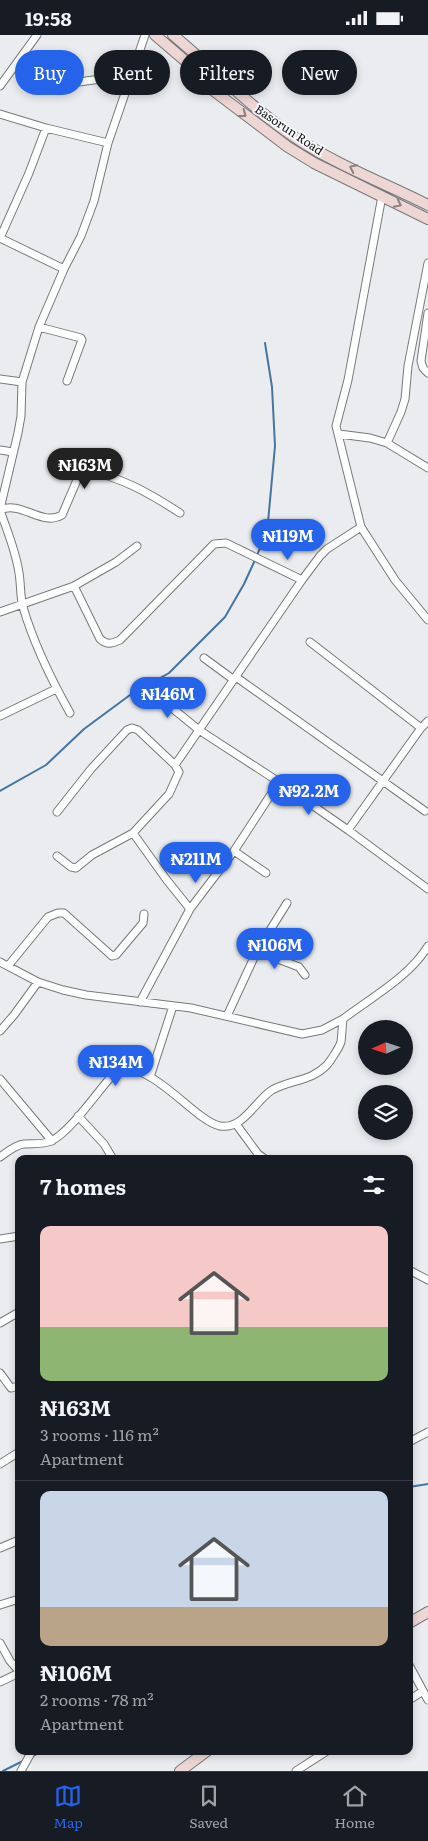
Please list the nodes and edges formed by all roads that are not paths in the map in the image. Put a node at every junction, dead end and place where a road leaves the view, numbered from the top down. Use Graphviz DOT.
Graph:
graph roads {
  1 [pos="37,35"];
  2 [pos="145,35"];
  3 [pos="155,35"];
  4 [pos="173,35"];
  5 [pos="139,50"];
  6 [pos="0,86"];
  7 [pos="124,95"];
  8 [pos="0,113"];
  9 [pos="46,128"];
  10 [pos="108,143"];
  11 [pos="382,196"];
  12 [pos="428,205"];
  13 [pos="428,219"];
  14 [pos="0,238"];
  15 [pos="428,263"];
  16 [pos="64,269"];
  17 [pos="428,313"];
  18 [pos="39,327"];
  19 [pos="428,373"];
  20 [pos="0,379"];
  21 [pos="67,381"];
  22 [pos="22,382"];
  23 [pos="339,434"];
  24 [pos="387,443"];
  25 [pos="0,450"];
  26 [pos="13,452"];
  27 [pos="428,468"];
  28 [pos="0,510"];
  29 [pos="180,513"];
  30 [pos="361,527"];
  31 [pos="137,546"];
  32 [pos="302,580"];
  33 [pos="74,586"];
  34 [pos="22,605"];
  35 [pos="0,612"];
  36 [pos="428,620"];
  37 [pos="310,642"];
  38 [pos="204,658"];
  39 [pos="235,678"];
  40 [pos="56,689"];
  41 [pos="150,691"];
  42 [pos="70,713"];
  43 [pos="0,716"];
  44 [pos="428,721"];
  45 [pos="421,728"];
  46 [pos="199,730"];
  47 [pos="175,765"];
  48 [pos="279,782"];
  49 [pos="384,782"];
  50 [pos="426,811"];
  51 [pos="57,812"];
  52 [pos="348,830"];
  53 [pos="133,833"];
  54 [pos="234,851"];
  55 [pos="57,857"];
  56 [pos="266,873"];
  57 [pos="428,889"];
  58 [pos="287,903"];
  59 [pos="190,909"];
  60 [pos="144,914"];
  61 [pos="428,946"];
  62 [pos="257,951"];
  63 [pos="3,965"];
  64 [pos="305,975"];
  65 [pos="38,982"];
  66 [pos="140,1002"];
  67 [pos="173,1005"];
  68 [pos="227,1015"];
  69 [pos="343,1019"];
  70 [pos="0,1031"];
  71 [pos="150,1077"];
  72 [pos="0,1079"];
  73 [pos="78,1116"];
  74 [pos="236,1123"];
  75 [pos="52,1141"];
  76 [pos="111,1155"];
  77 [pos="258,1155"];
  78 [pos="0,1157"];
  79 [pos="15,1237"];
  80 [pos="0,1239"];
  81 [pos="413,1272"];
  82 [pos="428,1280"];
  83 [pos="15,1314"];
  84 [pos="0,1323"];
  85 [pos="0,1373"];
  86 [pos="15,1387"];
  87 [pos="428,1432"];
  88 [pos="413,1441"];
  89 [pos="15,1455"];
  90 [pos="0,1464"];
  91 [pos="15,1542"];
  92 [pos="0,1548"];
  93 [pos="15,1600"];
  94 [pos="0,1605"];
  95 [pos="428,1612"];
  96 [pos="413,1621"];
  97 [pos="0,1643"];
  98 [pos="15,1667"];
  99 [pos="413,1672"];
  100 [pos="15,1674"];
  101 [pos="0,1682"];
  102 [pos="423,1691"];
  103 [pos="413,1697"];
  104 [pos="428,1700"];
  105 [pos="29,1755"];
  106 [pos="202,1755"];
  107 [pos="321,1755"];
  108 [pos="21,1771"];
  109 [pos="180,1771"];
  110 [pos="296,1771"];
  1 -- 6 [label="street"];
  2 -- 5 [label="street"];
  3 -- 11 [label="main road, Basorun Road, one-way"];
  12 -- 4 [label="main road, Basorun Road, one-way"];
  7 -- 10 [label="street"];
  8 -- 9 [label="street"];
  9 -- 10 [label="street"];
  9 -- 14 [label="street"];
  10 -- 16 [label="street"];
  11 -- 13 [label="main road, Basorun Road, one-way"];
  11 -- 23 [label="street"];
  14 -- 16 [label="street"];
  15 -- 24 [label="street"];
  16 -- 18 [label="street"];
  17 -- 19 [label="street"];
  18 -- 21 [label="street"];
  18 -- 22 [label="street"];
  20 -- 22 [label="street"];
  22 -- 26 [label="street"];
  23 -- 24 [label="street"];
  23 -- 30 [label="street"];
  24 -- 27 [label="street"];
  25 -- 26 [label="street"];
  26 -- 28 [label="street"];
  28 -- 29 [label="street"];
  28 -- 34 [label="street"];
  30 -- 32 [label="street"];
  30 -- 36 [label="street"];
  31 -- 33 [label="street"];
  32 -- 33 [label="street"];
  32 -- 39 [label="street"];
  33 -- 34 [label="street"];
  34 -- 35 [label="street"];
  34 -- 40 [label="street"];
  37 -- 45 [label="street"];
  38 -- 39 [label="street"];
  39 -- 46 [label="street"];
  39 -- 49 [label="street"];
  40 -- 42 [label="street"];
  40 -- 43 [label="street"];
  41 -- 46 [label="street"];
  44 -- 45 [label="street"];
  45 -- 49 [label="street"];
  46 -- 47 [label="street"];
  46 -- 48 [label="street"];
  47 -- 51 [label="street"];
  47 -- 53 [label="street"];
  48 -- 52 [label="street"];
  48 -- 54 [label="street"];
  49 -- 50 [label="street"];
  49 -- 52 [label="street"];
  52 -- 57 [label="street"];
  53 -- 55 [label="street"];
  53 -- 59 [label="street"];
  54 -- 56 [label="street"];
  54 -- 59 [label="street"];
  58 -- 62 [label="street"];
  59 -- 66 [label="street"];
  60 -- 63 [label="street"];
  61 -- 69 [label="street"];
  62 -- 64 [label="street"];
  62 -- 68 [label="street"];
  63 -- 65 [label="street"];
  65 -- 66 [label="street"];
  65 -- 70 [label="street"];
  66 -- 67 [label="street"];
  67 -- 68 [label="street"];
  67 -- 71 [label="street"];
  68 -- 69 [label="street"];
  69 -- 74 [label="street"];
  71 -- 73 [label="street"];
  71 -- 74 [label="street"];
  72 -- 75 [label="street"];
  73 -- 75 [label="street"];
  73 -- 76 [label="street"];
  74 -- 77 [label="street"];
  75 -- 78 [label="street"];
  79 -- 80 [label="street"];
  81 -- 82 [label="street"];
  83 -- 84 [label="street"];
  85 -- 86 [label="street"];
  87 -- 88 [label="street"];
  89 -- 90 [label="street"];
  91 -- 92 [label="street"];
  93 -- 94 [label="street"];
  95 -- 96 [label="main road"];
  97 -- 98 [label="street"];
  99 -- 102 [label="street"];
  100 -- 101 [label="street"];
  102 -- 103 [label="street"];
  102 -- 104 [label="street"];
  105 -- 108 [label="street"];
  106 -- 109 [label="main road"];
  107 -- 110 [label="street"];
}
